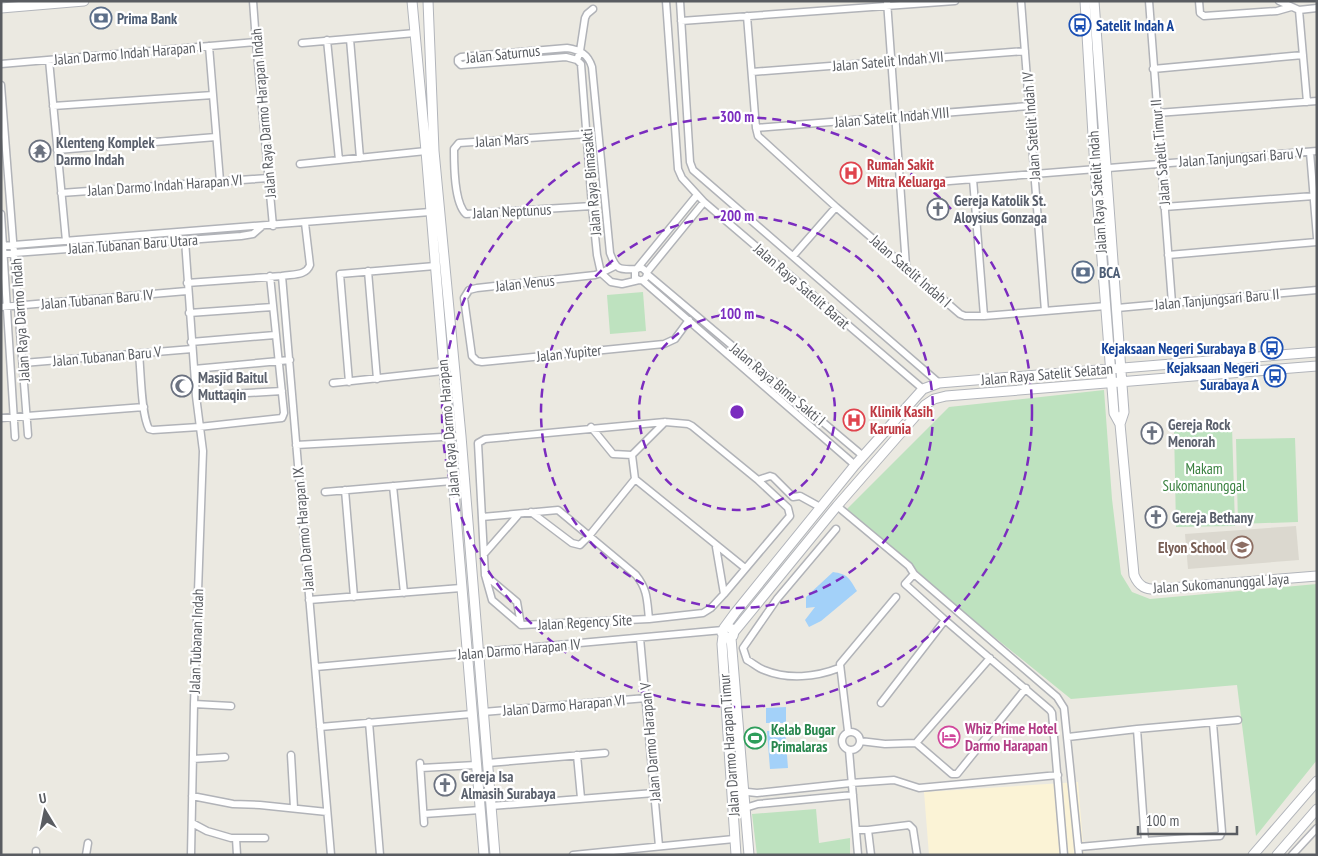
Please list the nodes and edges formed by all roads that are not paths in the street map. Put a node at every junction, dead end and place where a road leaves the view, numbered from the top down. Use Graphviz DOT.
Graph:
graph roads {
  1 [pos="84,1"];
  2 [pos="253,1"];
  3 [pos="412,1"];
  4 [pos="428,1"];
  5 [pos="666,1"];
  6 [pos="680,1"];
  7 [pos="955,1"];
  8 [pos="1021,1"];
  9 [pos="1085,1"];
  10 [pos="1094,1"];
  11 [pos="1149,1"];
  12 [pos="1199,1"];
  13 [pos="1279,1"];
  14 [pos="888,4"];
  15 [pos="1290,7"];
  16 [pos="1,8"];
  17 [pos="1317,8"];
  18 [pos="593,9"];
  19 [pos="1299,10"];
  20 [pos="747,16"];
  21 [pos="681,21"];
  22 [pos="415,33"];
  23 [pos="350,38"];
  24 [pos="327,40"];
  25 [pos="256,42"];
  26 [pos="302,43"];
  27 [pos="209,46"];
  28 [pos="580,51"];
  29 [pos="1025,51"];
  30 [pos="1303,56"];
  31 [pos="49,60"];
  32 [pos="576,60"];
  33 [pos="892,61"];
  34 [pos="1,64"];
  35 [pos="1153,69"];
  36 [pos="752,72"];
  37 [pos="1,85"];
  38 [pos="213,95"];
  39 [pos="1317,101"];
  40 [pos="1307,102"];
  41 [pos="53,106"];
  42 [pos="1029,106"];
  43 [pos="1156,113"];
  44 [pos="895,117"];
  45 [pos="756,128"];
  46 [pos="587,134"];
  47 [pos="216,137"];
  48 [pos="57,150"];
  49 [pos="426,151"];
  50 [pos="1314,152"];
  51 [pos="360,158"];
  52 [pos="339,160"];
  53 [pos="1161,163"];
  54 [pos="300,164"];
  55 [pos="1106,168"];
  56 [pos="1095,169"];
  57 [pos="1034,174"];
  58 [pos="268,178"];
  59 [pos="973,179"];
  60 [pos="220,181"];
  61 [pos="456,182"];
  62 [pos="900,185"];
  63 [pos="61,193"];
  64 [pos="697,195"];
  65 [pos="1314,196"];
  66 [pos="704,202"];
  67 [pos="592,206"];
  68 [pos="836,207"];
  69 [pos="1164,207"];
  70 [pos="430,212"];
  71 [pos="1,214"];
  72 [pos="305,223"];
  73 [pos="273,226"];
  74 [pos="261,227"];
  75 [pos="132,236"];
  76 [pos="1317,238"];
  77 [pos="185,240"];
  78 [pos="66,241"];
  79 [pos="1112,241"];
  80 [pos="1101,242"];
  81 [pos="1317,242"];
  82 [pos="132,244"];
  83 [pos="3,246"];
  84 [pos="15,249"];
  85 [pos="3,254"];
  86 [pos="794,255"];
  87 [pos="1168,255"];
  88 [pos="435,266"];
  89 [pos="614,266"];
  90 [pos="906,266"];
  91 [pos="638,269"];
  92 [pos="368,272"];
  93 [pos="601,273"];
  94 [pos="647,273"];
  95 [pos="270,276"];
  96 [pos="282,276"];
  97 [pos="641,280"];
  98 [pos="187,283"];
  99 [pos="1317,290"];
  100 [pos="187,291"];
  101 [pos="1172,303"];
  102 [pos="18,306"];
  103 [pos="1106,306"];
  104 [pos="4,307"];
  105 [pos="273,307"];
  106 [pos="1116,308"];
  107 [pos="1045,311"];
  108 [pos="189,313"];
  109 [pos="984,316"];
  110 [pos="689,320"];
  111 [pos="467,324"];
  112 [pos="275,335"];
  113 [pos="192,345"];
  114 [pos="1317,352"];
  115 [pos="139,354"];
  116 [pos="290,360"];
  117 [pos="278,362"];
  118 [pos="10,363"];
  119 [pos="23,363"];
  120 [pos="1,364"];
  121 [pos="1317,366"];
  122 [pos="1110,368"];
  123 [pos="1121,368"];
  124 [pos="194,369"];
  125 [pos="443,371"];
  126 [pos="377,378"];
  127 [pos="349,382"];
  128 [pos="1112,382"];
  129 [pos="1122,382"];
  130 [pos="333,383"];
  131 [pos="940,383"];
  132 [pos="923,389"];
  133 [pos="282,391"];
  134 [pos="196,396"];
  135 [pos="144,407"];
  136 [pos="26,416"];
  137 [pos="15,417"];
  138 [pos="1,418"];
  139 [pos="665,422"];
  140 [pos="1120,424"];
  141 [pos="591,427"];
  142 [pos="199,428"];
  143 [pos="28,436"];
  144 [pos="461,436"];
  145 [pos="15,437"];
  146 [pos="449,437"];
  147 [pos="843,439"];
  148 [pos="296,445"];
  149 [pos="836,447"];
  150 [pos="632,455"];
  151 [pos="863,456"];
  152 [pos="855,465"];
  153 [pos="635,479"];
  154 [pos="758,480"];
  155 [pos="452,481"];
  156 [pos="393,486"];
  157 [pos="346,490"];
  158 [pos="325,492"];
  159 [pos="792,496"];
  160 [pos="828,498"];
  161 [pos="784,504"];
  162 [pos="837,506"];
  163 [pos="820,507"];
  164 [pos="531,512"];
  165 [pos="518,514"];
  166 [pos="482,517"];
  167 [pos="836,529"];
  168 [pos="589,536"];
  169 [pos="716,547"];
  170 [pos="484,554"];
  171 [pos="745,568"];
  172 [pos="914,574"];
  173 [pos="485,575"];
  174 [pos="1317,576"];
  175 [pos="461,588"];
  176 [pos="404,593"];
  177 [pos="724,594"];
  178 [pos="354,597"];
  179 [pos="896,597"];
  180 [pos="309,600"];
  181 [pos="648,619"];
  182 [pos="945,620"];
  183 [pos="521,625"];
  184 [pos="727,633"];
  185 [pos="640,638"];
  186 [pos="478,652"];
  187 [pos="467,653"];
  188 [pos="990,658"];
  189 [pos="316,667"];
  190 [pos="839,668"];
  191 [pos="1026,688"];
  192 [pos="1057,697"];
  193 [pos="646,698"];
  194 [pos="881,703"];
  195 [pos="194,704"];
  196 [pos="1045,704"];
  197 [pos="231,706"];
  198 [pos="1064,708"];
  199 [pos="483,712"];
  200 [pos="1052,713"];
  201 [pos="472,714"];
  202 [pos="1238,720"];
  203 [pos="369,722"];
  204 [pos="1213,722"];
  205 [pos="320,727"];
  206 [pos="1136,729"];
  207 [pos="848,732"];
  208 [pos="1068,737"];
  209 [pos="860,740"];
  210 [pos="916,743"];
  211 [pos="848,750"];
  212 [pos="605,753"];
  213 [pos="291,755"];
  214 [pos="577,755"];
  215 [pos="225,758"];
  216 [pos="193,759"];
  217 [pos="488,763"];
  218 [pos="476,765"];
  219 [pos="1058,775"];
  220 [pos="1317,781"];
  221 [pos="852,783"];
  222 [pos="744,792"];
  223 [pos="654,793"];
  224 [pos="732,793"];
  225 [pos="757,793"];
  226 [pos="853,795"];
  227 [pos="192,796"];
  228 [pos="582,798"];
  229 [pos="758,804"];
  230 [pos="491,806"];
  231 [pos="294,808"];
  232 [pos="745,808"];
  233 [pos="1317,809"];
  234 [pos="480,810"];
  235 [pos="327,812"];
  236 [pos="424,814"];
  237 [pos="192,823"];
  238 [pos="424,823"];
  239 [pos="1317,828"];
  240 [pos="856,830"];
  241 [pos="868,830"];
  242 [pos="236,838"];
  243 [pos="265,838"];
  244 [pos="734,839"];
  245 [pos="1145,841"];
  246 [pos="88,843"];
  247 [pos="659,846"];
  248 [pos="1079,847"];
  249 [pos="86,855"];
  250 [pos="191,855"];
  251 [pos="237,855"];
  252 [pos="331,855"];
  253 [pos="380,855"];
  254 [pos="484,855"];
  255 [pos="495,855"];
  256 [pos="573,855"];
  257 [pos="736,855"];
  258 [pos="750,855"];
  259 [pos="858,855"];
  260 [pos="871,855"];
  261 [pos="916,855"];
  262 [pos="1064,855"];
  263 [pos="1079,855"];
  264 [pos="1253,855"];
  265 [pos="1277,855"];
  266 [pos="1292,855"];
  1 -- 16 [label="street"];
  2 -- 25 [label="street, Jalan Raya Darmo Harapan Indah"];
  3 -- 22 [label="street, Jalan Raya Darmo Harapan"];
  4 -- 144 [label="street, Jalan Raya Darmo Harapan"];
  5 -- 64 [label="street, Jalan Raya Satelit Barat"];
  6 -- 21 [label="street, Jalan Raya Satelit Barat"];
  7 -- 14 [label="street"];
  8 -- 29 [label="street, Jalan Satelit Indah IV"];
  9 -- 56 [label="street, Jalan Raya Satelit Indah"];
  10 -- 55 [label="street, Jalan Raya Satelit Indah"];
  11 -- 35 [label="street, Jalan Satelit Timur II"];
  12 -- 15 [label="street"];
  13 -- 15 [label="street"];
  14 -- 20 [label="street"];
  14 -- 33 [label="street"];
  15 -- 19 [label="street"];
  17 -- 19 [label="street"];
  18 -- 28 [label="street"];
  19 -- 30 [label="street"];
  20 -- 21 [label="street"];
  20 -- 36 [label="street"];
  21 -- 86 [label="street, Jalan Raya Satelit Barat"];
  22 -- 23 [label="street"];
  22 -- 49 [label="street, Jalan Raya Darmo Harapan"];
  23 -- 24 [label="street"];
  23 -- 51 [label="street"];
  24 -- 26 [label="street"];
  24 -- 52 [label="street"];
  25 -- 27 [label="street, Jalan Darmo Indah Harapan I"];
  25 -- 58 [label="street, Jalan Raya Darmo Harapan Indah"];
  27 -- 31 [label="street, Jalan Darmo Indah Harapan I"];
  27 -- 38 [label="street"];
  28 -- 32 [label="street"];
  28 -- 32 [label="street, Jalan Saturnus"];
  28 -- 89 [label="street, Jalan Raya Bimasakti"];
  29 -- 33 [label="street, Jalan Satelit Indah VII"];
  29 -- 42 [label="street, Jalan Satelit Indah IV"];
  30 -- 35 [label="street"];
  30 -- 40 [label="street"];
  31 -- 34 [label="street, Jalan Darmo Indah Harapan I"];
  31 -- 41 [label="street"];
  32 -- 46 [label="street, Jalan Raya Bimasakti"];
  33 -- 36 [label="street, Jalan Satelit Indah VII"];
  33 -- 44 [label="street"];
  35 -- 43 [label="street, Jalan Satelit Timur II"];
  36 -- 45 [label="street"];
  37 -- 84 [label="street, Jalan Raya Darmo Indah"];
  38 -- 41 [label="street"];
  38 -- 47 [label="street"];
  39 -- 40 [label="street"];
  40 -- 43 [label="street"];
  41 -- 48 [label="street"];
  42 -- 44 [label="street, Jalan Satelit Indah VIII"];
  42 -- 57 [label="street, Jalan Satelit Indah IV"];
  43 -- 53 [label="street, Jalan Satelit Timur II"];
  44 -- 45 [label="street, Jalan Satelit Indah VIII"];
  44 -- 62 [label="street"];
  45 -- 68 [label="street, Jalan Satelit Indah I"];
  46 -- 61 [label="street, Jalan Mars"];
  46 -- 67 [label="street, Jalan Raya Bimasakti"];
  47 -- 48 [label="street"];
  47 -- 60 [label="street"];
  48 -- 63 [label="street"];
  49 -- 51 [label="street"];
  49 -- 70 [label="street, Jalan Raya Darmo Harapan"];
  50 -- 53 [label="street, Jalan Tanjungsari Baru V"];
  50 -- 65 [label="street"];
  51 -- 52 [label="street"];
  52 -- 54 [label="street"];
  53 -- 55 [label="street, Jalan Tanjungsari Baru V"];
  53 -- 69 [label="street, Jalan Satelit Timur II"];
  55 -- 56 [label="street, Jalan Tanjungsari Baru V"];
  55 -- 79 [label="street, Jalan Raya Satelit Indah"];
  56 -- 57 [label="street, Jalan Tanjungsari Baru V"];
  56 -- 80 [label="street, Jalan Raya Satelit Indah"];
  57 -- 59 [label="street, Jalan Tanjungsari Baru V"];
  57 -- 107 [label="street, Jalan Satelit Indah IV"];
  58 -- 60 [label="street, Jalan Darmo Indah Harapan VI"];
  58 -- 73 [label="street, Jalan Raya Darmo Harapan Indah"];
  59 -- 62 [label="street, Jalan Tanjungsari Baru V"];
  59 -- 109 [label="street"];
  60 -- 63 [label="street, Jalan Darmo Indah Harapan VI"];
  61 -- 67 [label="street, Jalan Neptunus"];
  62 -- 90 [label="street"];
  63 -- 78 [label="street"];
  64 -- 66 [label="street, Jalan Raya Satelit Barat"];
  64 -- 91 [label="street"];
  65 -- 69 [label="street"];
  65 -- 76 [label="street"];
  66 -- 94 [label="street"];
  66 -- 132 [label="street, Jalan Raya Satelit Barat"];
  67 -- 93 [label="street, Jalan Raya Bimasakti"];
  68 -- 86 [label="street"];
  68 -- 90 [label="street, Jalan Satelit Indah I"];
  69 -- 87 [label="street, Jalan Satelit Timur II"];
  70 -- 72 [label="street"];
  70 -- 88 [label="street, Jalan Raya Darmo Harapan"];
  71 -- 83 [label="street"];
  72 -- 73 [label="street"];
  72 -- 96 [label="street"];
  73 -- 74 [label="street"];
  74 -- 75 [label="street"];
  74 -- 77 [label="street, Jalan Tubanan Baru Utara"];
  75 -- 78 [label="street"];
  75 -- 82 [label="street"];
  77 -- 82 [label="street, Jalan Tubanan Baru Utara"];
  77 -- 98 [label="street, Jalan Tubanan Indah"];
  78 -- 84 [label="street"];
  79 -- 80 [label="street"];
  79 -- 106 [label="street, Jalan Raya Satelit Indah"];
  80 -- 103 [label="street, Jalan Raya Satelit Indah"];
  81 -- 87 [label="street"];
  82 -- 84 [label="street, Jalan Tubanan Baru Utara"];
  83 -- 84 [label="street"];
  83 -- 85 [label="street"];
  84 -- 85 [label="street, Jalan Tubanan Baru Utara"];
  84 -- 102 [label="street, Jalan Raya Darmo Indah"];
  85 -- 104 [label="street"];
  86 -- 131 [label="street, Jalan Raya Satelit Barat"];
  87 -- 101 [label="street, Jalan Satelit Timur II"];
  88 -- 92 [label="street"];
  88 -- 125 [label="street, Jalan Raya Darmo Harapan"];
  89 -- 91 [label="street"];
  89 -- 93 [label="street, Jalan Venus"];
  90 -- 109 [label="street, Jalan Satelit Indah I"];
  91 -- 94 [label="street"];
  91 -- 97 [label="street"];
  92 -- 126 [label="street"];
  92 -- 127 [label="street"];
  93 -- 97 [label="street"];
  93 -- 111 [label="street, Jalan Venus"];
  94 -- 97 [label="street"];
  94 -- 147 [label="street, Jalan Raya Bima Sakti I"];
  95 -- 96 [label="street"];
  95 -- 98 [label="street"];
  95 -- 105 [label="street"];
  96 -- 116 [label="street, Jalan Darmo Harapan IX"];
  97 -- 110 [label="street, Jalan Raya Bima Sakti I"];
  98 -- 100 [label="street, Jalan Tubanan Indah"];
  99 -- 101 [label="street, Jalan Tanjungsari Baru II"];
  100 -- 102 [label="street, Jalan Tubanan Baru IV"];
  100 -- 108 [label="street, Jalan Tubanan Indah"];
  101 -- 106 [label="street, Jalan Tanjungsari Baru II"];
  102 -- 104 [label="street, Jalan Tubanan Baru IV"];
  102 -- 119 [label="street, Jalan Raya Darmo Indah"];
  103 -- 107 [label="street, Jalan Satelit Indah I"];
  103 -- 122 [label="street, Jalan Raya Satelit Indah"];
  104 -- 118 [label="street"];
  105 -- 108 [label="street"];
  105 -- 112 [label="street"];
  106 -- 123 [label="street, Jalan Raya Satelit Indah"];
  107 -- 109 [label="street, Jalan Satelit Indah I"];
  108 -- 113 [label="street, Jalan Tubanan Indah"];
  110 -- 111 [label="street, Jalan Yupiter"];
  110 -- 149 [label="street, Jalan Raya Bima Sakti I"];
  112 -- 113 [label="street, Jalan Tubanan Baru V"];
  112 -- 117 [label="street"];
  113 -- 115 [label="street, Jalan Tubanan Baru V"];
  113 -- 124 [label="street, Jalan Tubanan Indah"];
  114 -- 123 [label="street, Jalan Raya Satelit Selatan"];
  115 -- 119 [label="street, Jalan Tubanan Baru V"];
  115 -- 135 [label="street"];
  116 -- 117 [label="street"];
  116 -- 148 [label="street, Jalan Darmo Harapan IX"];
  117 -- 124 [label="street"];
  117 -- 133 [label="street"];
  118 -- 120 [label="street"];
  118 -- 137 [label="street"];
  119 -- 136 [label="street, Jalan Raya Darmo Indah"];
  121 -- 129 [label="street, Jalan Raya Satelit Selatan"];
  122 -- 123 [label="street, Jalan Raya Satelit Selatan"];
  122 -- 128 [label="street, Jalan Raya Satelit Indah"];
  122 -- 131 [label="street, Jalan Raya Satelit Selatan"];
  123 -- 129 [label="street, Jalan Raya Satelit Indah"];
  124 -- 134 [label="street, Jalan Tubanan Indah"];
  125 -- 126 [label="street"];
  125 -- 146 [label="street, Jalan Raya Darmo Harapan"];
  126 -- 127 [label="street"];
  127 -- 130 [label="street"];
  128 -- 129 [label="street, Jalan Raya Satelit Selatan"];
  128 -- 140 [label="street, Jalan Sukomanunggal Jaya"];
  128 -- 162 [label="street, Jalan Raya Satelit Selatan"];
  129 -- 140 [label="street, Jalan Sukomanunggal Jaya"];
  131 -- 132 [label="street, Jalan Raya Satelit Selatan"];
  132 -- 151 [label="street, Jalan Raya Satelit Selatan"];
  133 -- 134 [label="street"];
  133 -- 142 [label="street"];
  134 -- 142 [label="street, Jalan Tubanan Indah"];
  135 -- 136 [label="street"];
  135 -- 142 [label="street"];
  136 -- 137 [label="street"];
  136 -- 143 [label="street, Jalan Raya Darmo Indah"];
  137 -- 138 [label="street"];
  137 -- 145 [label="street"];
  139 -- 141 [label="street, Jalan Regency Site"];
  139 -- 150 [label="street"];
  139 -- 154 [label="street, Jalan Regency Site"];
  140 -- 174 [label="street, Jalan Sukomanunggal Jaya"];
  141 -- 150 [label="street"];
  141 -- 166 [label="street, Jalan Regency Site"];
  142 -- 195 [label="street, Jalan Tubanan Indah"];
  144 -- 146 [label="street"];
  144 -- 186 [label="street, Jalan Raya Darmo Harapan"];
  146 -- 148 [label="street"];
  146 -- 155 [label="street, Jalan Raya Darmo Harapan"];
  147 -- 149 [label="street"];
  147 -- 151 [label="street, Jalan Raya Bima Sakti I"];
  148 -- 180 [label="street, Jalan Darmo Harapan IX"];
  149 -- 152 [label="street, Jalan Raya Bima Sakti I"];
  150 -- 153 [label="street"];
  151 -- 152 [label="street, Jalan Raya Satelit Selatan"];
  152 -- 160 [label="street, Jalan Raya Satelit Selatan"];
  153 -- 168 [label="street"];
  153 -- 169 [label="street"];
  154 -- 159 [label="street"];
  154 -- 161 [label="street, Jalan Regency Site"];
  155 -- 156 [label="street"];
  155 -- 175 [label="street, Jalan Raya Darmo Harapan"];
  156 -- 157 [label="street"];
  156 -- 176 [label="street"];
  157 -- 158 [label="street"];
  157 -- 178 [label="street"];
  159 -- 161 [label="street"];
  159 -- 163 [label="street"];
  160 -- 162 [label="street"];
  160 -- 163 [label="street"];
  161 -- 171 [label="street, Jalan Regency Site"];
  162 -- 172 [label="street"];
  162 -- 184 [label="street"];
  163 -- 184 [label="street"];
  164 -- 165 [label="street, Jalan Regency Site"];
  164 -- 168 [label="street, Jalan Regency Site"];
  164 -- 168 [label="street"];
  165 -- 166 [label="street, Jalan Regency Site"];
  165 -- 170 [label="street"];
  166 -- 170 [label="street, Jalan Regency Site"];
  167 -- 190 [label="street"];
  168 -- 181 [label="street, Jalan Regency Site"];
  169 -- 171 [label="street"];
  169 -- 177 [label="street"];
  170 -- 173 [label="street, Jalan Regency Site"];
  171 -- 177 [label="street, Jalan Regency Site"];
  172 -- 182 [label="street"];
  172 -- 192 [label="street"];
  173 -- 183 [label="street, Jalan Regency Site"];
  173 -- 183 [label="street, Jalan Regency Site"];
  175 -- 176 [label="street"];
  175 -- 187 [label="street, Jalan Raya Darmo Harapan"];
  176 -- 178 [label="street"];
  177 -- 181 [label="street, Jalan Regency Site"];
  178 -- 180 [label="street"];
  179 -- 190 [label="street"];
  180 -- 189 [label="street, Jalan Darmo Harapan IX"];
  181 -- 183 [label="street, Jalan Regency Site"];
  182 -- 188 [label="street"];
  182 -- 194 [label="street"];
  184 -- 185 [label="street, Jalan Darmo Harapan IV"];
  184 -- 222 [label="street, Jalan Darmo Harapan Timur"];
  184 -- 224 [label="street, Jalan Darmo Harapan Timur"];
  185 -- 186 [label="street, Jalan Darmo Harapan IV"];
  185 -- 193 [label="street, Jalan Darmo Harapan V"];
  186 -- 187 [label="street, Jalan Darmo Harapan IV"];
  186 -- 199 [label="street, Jalan Raya Darmo Harapan"];
  187 -- 189 [label="street, Jalan Darmo Harapan IV"];
  187 -- 201 [label="street, Jalan Raya Darmo Harapan"];
  188 -- 191 [label="street"];
  188 -- 210 [label="street"];
  189 -- 205 [label="street, Jalan Darmo Harapan IX"];
  190 -- 207 [label="street"];
  191 -- 196 [label="street"];
  191 -- 210 [label="street"];
  192 -- 196 [label="street"];
  192 -- 198 [label="street"];
  193 -- 199 [label="street, Jalan Darmo Harapan VI"];
  193 -- 223 [label="street, Jalan Darmo Harapan V"];
  195 -- 197 [label="street"];
  195 -- 216 [label="street, Jalan Tubanan Indah"];
  196 -- 200 [label="street"];
  198 -- 200 [label="street"];
  198 -- 208 [label="street"];
  199 -- 217 [label="street, Jalan Raya Darmo Harapan"];
  200 -- 219 [label="street"];
  201 -- 203 [label="street"];
  201 -- 218 [label="street, Jalan Raya Darmo Harapan"];
  202 -- 204 [label="street"];
  203 -- 205 [label="street"];
  203 -- 253 [label="street"];
  204 -- 206 [label="street"];
  204 -- 245 [label="street"];
  205 -- 235 [label="street, Jalan Darmo Harapan IX"];
  206 -- 208 [label="street"];
  206 -- 245 [label="street"];
  207 -- 209 [label="street"];
  207 -- 211 [label="street"];
  208 -- 248 [label="street"];
  209 -- 210 [label="street"];
  209 -- 211 [label="street"];
  211 -- 221 [label="street"];
  212 -- 214 [label="street"];
  213 -- 231 [label="street"];
  214 -- 217 [label="street"];
  214 -- 228 [label="street"];
  215 -- 216 [label="street"];
  216 -- 227 [label="street, Jalan Tubanan Indah"];
  217 -- 230 [label="street, Jalan Raya Darmo Harapan"];
  218 -- 234 [label="street, Jalan Raya Darmo Harapan"];
  218 -- 236 [label="street"];
  219 -- 221 [label="street"];
  219 -- 262 [label="street"];
  220 -- 264 [label="street"];
  221 -- 225 [label="street"];
  221 -- 226 [label="street"];
  222 -- 224 [label="street"];
  222 -- 225 [label="street"];
  222 -- 232 [label="street, Jalan Darmo Harapan Timur"];
  223 -- 228 [label="street"];
  223 -- 247 [label="street, Jalan Darmo Harapan V"];
  224 -- 244 [label="street, Jalan Darmo Harapan Timur"];
  225 -- 229 [label="street"];
  226 -- 229 [label="street"];
  226 -- 240 [label="street"];
  227 -- 231 [label="street"];
  227 -- 237 [label="street, Jalan Tubanan Indah"];
  228 -- 230 [label="street"];
  229 -- 232 [label="street"];
  230 -- 255 [label="street, Jalan Raya Darmo Harapan"];
  231 -- 235 [label="street"];
  232 -- 258 [label="street, Jalan Darmo Harapan Timur"];
  233 -- 265 [label="street"];
  234 -- 236 [label="street"];
  234 -- 254 [label="street, Jalan Raya Darmo Harapan"];
  235 -- 252 [label="street, Jalan Darmo Harapan IX"];
  236 -- 238 [label="street"];
  237 -- 242 [label="street"];
  237 -- 250 [label="street, Jalan Tubanan Indah"];
  239 -- 266 [label="street"];
  240 -- 241 [label="street"];
  240 -- 259 [label="street"];
  241 -- 260 [label="street"];
  241 -- 261 [label="street"];
  242 -- 243 [label="street"];
  242 -- 251 [label="street"];
  244 -- 247 [label="street"];
  244 -- 257 [label="street, Jalan Darmo Harapan Timur"];
  245 -- 248 [label="street"];
  246 -- 249 [label="street"];
  247 -- 256 [label="street"];
  248 -- 263 [label="street"];
}
